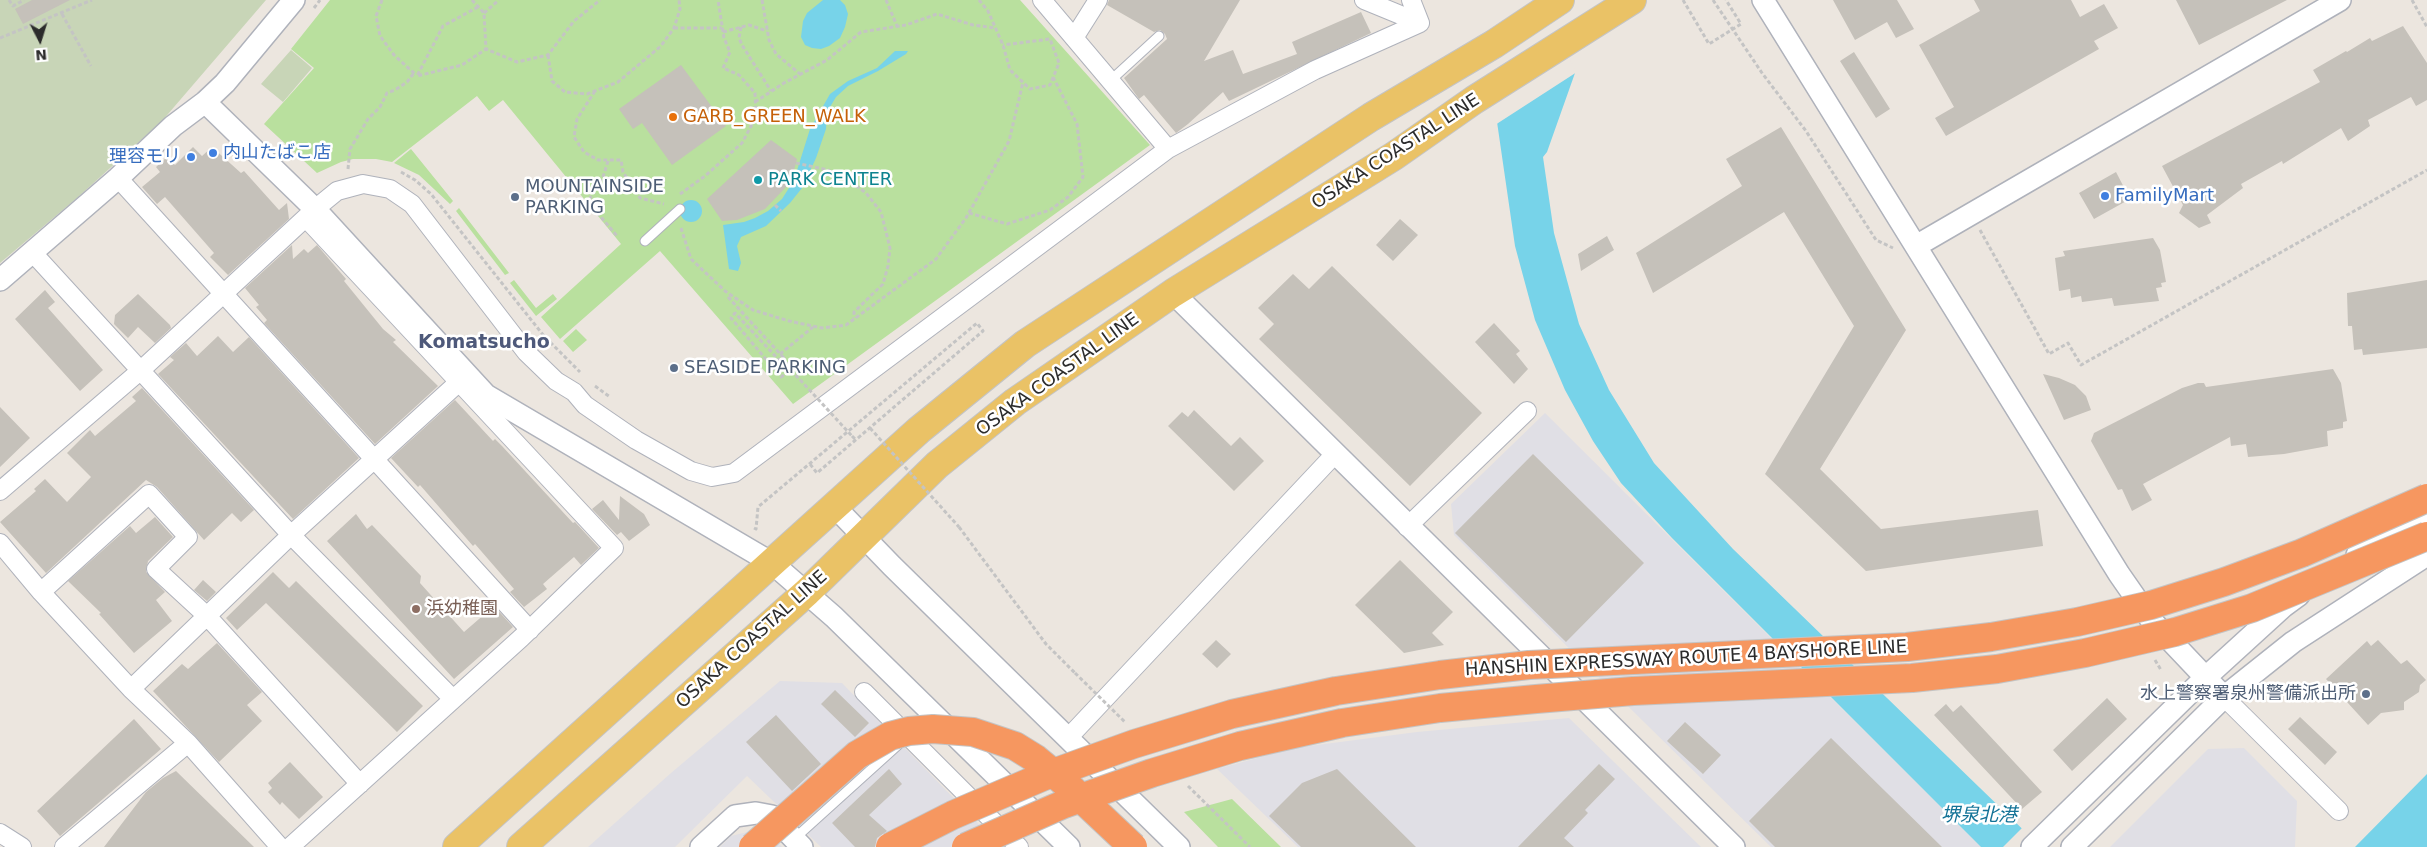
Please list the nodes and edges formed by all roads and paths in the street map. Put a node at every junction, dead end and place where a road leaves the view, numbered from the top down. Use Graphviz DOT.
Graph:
graph roads {
  1 [pos="9,0"];
  2 [pos="24,0"];
  3 [pos="92,0"];
  4 [pos="294,0"];
  5 [pos="382,0"];
  6 [pos="472,0"];
  7 [pos="498,0"];
  8 [pos="600,0"];
  9 [pos="679,0"];
  10 [pos="718,0"];
  11 [pos="762,0"];
  12 [pos="886,0"];
  13 [pos="979,0"];
  14 [pos="1042,0"];
  15 [pos="1098,0"];
  16 [pos="1364,0"];
  17 [pos="1411,0"];
  18 [pos="1560,0"];
  19 [pos="1632,0"];
  20 [pos="1683,0"];
  21 [pos="1713,0"];
  22 [pos="1726,0"];
  23 [pos="1763,0"];
  24 [pos="2340,0"];
  25 [pos="2412,0"];
  26 [pos="478,7"];
  27 [pos="484,13"];
  28 [pos="62,14"];
  29 [pos="1420,23"];
  30 [pos="897,26"];
  31 [pos="741,27"];
  32 [pos="2427,27"];
  33 [pos="674,28"];
  34 [pos="996,28"];
  35 [pos="722,30"];
  36 [pos="1732,30"];
  37 [pos="767,31"];
  38 [pos="1159,36"];
  39 [pos="0,38"];
  40 [pos="1074,38"];
  41 [pos="1003,45"];
  42 [pos="486,49"];
  43 [pos="548,55"];
  44 [pos="91,66"];
  45 [pos="416,74"];
  46 [pos="800,74"];
  47 [pos="1053,77"];
  48 [pos="1110,81"];
  49 [pos="1023,82"];
  50 [pos="595,91"];
  51 [pos="772,91"];
  52 [pos="205,102"];
  53 [pos="755,102"];
  54 [pos="1168,149"];
  55 [pos="608,161"];
  56 [pos="798,163"];
  57 [pos="348,169"];
  58 [pos="2427,170"];
  59 [pos="118,178"];
  60 [pos="683,193"];
  61 [pos="676,196"];
  62 [pos="670,200"];
  63 [pos="437,203"];
  64 [pos="775,205"];
  65 [pos="680,209"];
  66 [pos="781,211"];
  67 [pos="969,213"];
  68 [pos="310,214"];
  69 [pos="1979,230"];
  70 [pos="616,236"];
  71 [pos="1876,240"];
  72 [pos="645,241"];
  73 [pos="1916,246"];
  74 [pos="33,253"];
  75 [pos="0,280"];
  76 [pos="725,291"];
  77 [pos="222,294"];
  78 [pos="1172,294"];
  79 [pos="854,319"];
  80 [pos="813,326"];
  81 [pos="782,356"];
  82 [pos="792,370"];
  83 [pos="140,371"];
  84 [pos="585,376"];
  85 [pos="459,382"];
  86 [pos="592,383"];
  87 [pos="614,400"];
  88 [pos="1527,411"];
  89 [pos="870,428"];
  90 [pos="856,440"];
  91 [pos="1334,455"];
  92 [pos="377,459"];
  93 [pos="810,464"];
  94 [pos="0,491"];
  95 [pos="2427,498"];
  96 [pos="835,507"];
  97 [pos="2427,512"];
  98 [pos="1408,527"];
  99 [pos="756,529"];
  100 [pos="291,535"];
  101 [pos="863,535"];
  102 [pos="2427,536"];
  103 [pos="0,543"];
  104 [pos="2427,555"];
  105 [pos="772,563"];
  106 [pos="41,592"];
  107 [pos="807,592"];
  108 [pos="207,616"];
  109 [pos="530,630"];
  110 [pos="2205,678"];
  111 [pos="131,689"];
  112 [pos="864,692"];
  113 [pos="2224,697"];
  114 [pos="452,698"];
  115 [pos="932,713"];
  116 [pos="1131,729"];
  117 [pos="907,736"];
  118 [pos="1068,738"];
  119 [pos="188,743"];
  120 [pos="360,784"];
  121 [pos="2339,811"];
  122 [pos="0,833"];
  123 [pos="798,843"];
  124 [pos="22,847"];
  125 [pos="64,847"];
  126 [pos="280,847"];
  127 [pos="290,847"];
  128 [pos="457,847"];
  129 [pos="521,847"];
  130 [pos="701,847"];
  131 [pos="753,847"];
  132 [pos="890,847"];
  133 [pos="966,847"];
  134 [pos="1019,847"];
  135 [pos="1069,847"];
  136 [pos="1133,847"];
  137 [pos="1179,847"];
  138 [pos="1734,847"];
  139 [pos="2032,847"];
  140 [pos="2072,847"];
  1 -- 2 [label="path"];
  3 -- 28 [label="path"];
  4 -- 52 [label="street"];
  5 -- 45 [label="path"];
  6 -- 26 [label="path"];
  7 -- 27 [label="path"];
  8 -- 43 [label="path"];
  9 -- 33 [label="path"];
  10 -- 35 [label="path"];
  11 -- 37 [label="path"];
  12 -- 30 [label="path"];
  13 -- 34 [label="path"];
  14 -- 40 [label="street"];
  15 -- 40 [label="street"];
  16 -- 29 [label="street"];
  17 -- 29 [label="street"];
  18 -- 96 [label="main road"];
  19 -- 78 [label="main road, OSAKA COASTAL LINE"];
  20 -- 36 [label="path"];
  21 -- 36 [label="path"];
  22 -- 36 [label="path"];
  23 -- 73 [label="street"];
  24 -- 73 [label="street"];
  25 -- 32 [label="path"];
  26 -- 27 [label="path"];
  26 -- 45 [label="path"];
  27 -- 42 [label="path"];
  28 -- 39 [label="path"];
  28 -- 44 [label="path"];
  29 -- 54 [label="street"];
  30 -- 34 [label="path"];
  30 -- 46 [label="path"];
  31 -- 35 [label="path"];
  31 -- 37 [label="path"];
  31 -- 51 [label="path"];
  33 -- 35 [label="path"];
  33 -- 50 [label="path"];
  34 -- 41 [label="path"];
  35 -- 53 [label="path"];
  36 -- 71 [label="path"];
  37 -- 46 [label="path"];
  38 -- 48 [label="lane"];
  40 -- 48 [label="street"];
  41 -- 47 [label="path"];
  41 -- 49 [label="path"];
  42 -- 43 [label="path"];
  42 -- 45 [label="path"];
  43 -- 50 [label="path"];
  45 -- 57 [label="path"];
  46 -- 51 [label="path"];
  47 -- 49 [label="path"];
  47 -- 67 [label="path"];
  48 -- 54 [label="street"];
  49 -- 67 [label="path"];
  50 -- 55 [label="path"];
  51 -- 53 [label="path"];
  52 -- 59 [label="street"];
  52 -- 68 [label="street"];
  53 -- 60 [label="path"];
  54 -- 68 [label="street"];
  55 -- 62 [label="path"];
  55 -- 70 [label="path"];
  56 -- 79 [label="path"];
  58 -- 69 [label="path"];
  59 -- 74 [label="street"];
  59 -- 77 [label="street"];
  60 -- 61 [label="path"];
  60 -- 65 [label="path"];
  63 -- 84 [label="path"];
  64 -- 66 [label="path"];
  65 -- 72 [label="lane"];
  65 -- 76 [label="path"];
  67 -- 79 [label="path"];
  68 -- 77 [label="street"];
  68 -- 85 [label="street"];
  68 -- 105 [label="street"];
  73 -- 110 [label="street"];
  74 -- 75 [label="street"];
  74 -- 83 [label="street"];
  76 -- 80 [label="path"];
  76 -- 81 [label="path, bridge"];
  77 -- 83 [label="street"];
  77 -- 92 [label="street"];
  78 -- 91 [label="street"];
  78 -- 101 [label="main road, OSAKA COASTAL LINE"];
  79 -- 80 [label="path"];
  80 -- 81 [label="path"];
  81 -- 82 [label="path"];
  81 -- 82 [label="path, bridge"];
  82 -- 90 [label="path, bridge"];
  83 -- 94 [label="street"];
  83 -- 100 [label="street"];
  85 -- 92 [label="street"];
  85 -- 109 [label="street"];
  86 -- 87 [label="path"];
  88 -- 98 [label="street"];
  89 -- 90 [label="path"];
  89 -- 93 [label="path"];
  89 -- 116 [label="path, bridge"];
  90 -- 93 [label="path"];
  91 -- 98 [label="street"];
  91 -- 118 [label="street"];
  92 -- 100 [label="street"];
  92 -- 109 [label="street"];
  93 -- 99 [label="path"];
  95 -- 132 [label="highway, HANSHIN EXPRESSWAY ROUTE 4 BAYSHORE LINE, bridge"];
  96 -- 101 [label="street"];
  96 -- 105 [label="main road"];
  97 -- 110 [label="street"];
  98 -- 138 [label="street"];
  100 -- 108 [label="street"];
  100 -- 114 [label="street"];
  101 -- 107 [label="main road, OSAKA COASTAL LINE"];
  101 -- 118 [label="street"];
  102 -- 133 [label="highway, HANSHIN EXPRESSWAY ROUTE 4 BAYSHORE LINE, bridge"];
  103 -- 106 [label="street"];
  104 -- 113 [label="street"];
  105 -- 107 [label="street"];
  105 -- 128 [label="main road"];
  106 -- 108 [label="street"];
  106 -- 111 [label="street"];
  107 -- 115 [label="street"];
  107 -- 129 [label="main road, OSAKA COASTAL LINE"];
  108 -- 111 [label="street"];
  108 -- 120 [label="street"];
  109 -- 114 [label="street"];
  110 -- 113 [label="street"];
  110 -- 139 [label="street"];
  111 -- 119 [label="street"];
  112 -- 117 [label="street"];
  113 -- 121 [label="street"];
  113 -- 140 [label="street"];
  114 -- 120 [label="street"];
  115 -- 117 [label="lane"];
  115 -- 135 [label="street"];
  117 -- 123 [label="lane"];
  117 -- 134 [label="street"];
  118 -- 137 [label="street"];
  119 -- 125 [label="street"];
  119 -- 126 [label="street"];
  120 -- 127 [label="street"];
  122 -- 124 [label="street"];
  123 -- 130 [label="street"];
  131 -- 136 [label="highway, bridge"];
}
